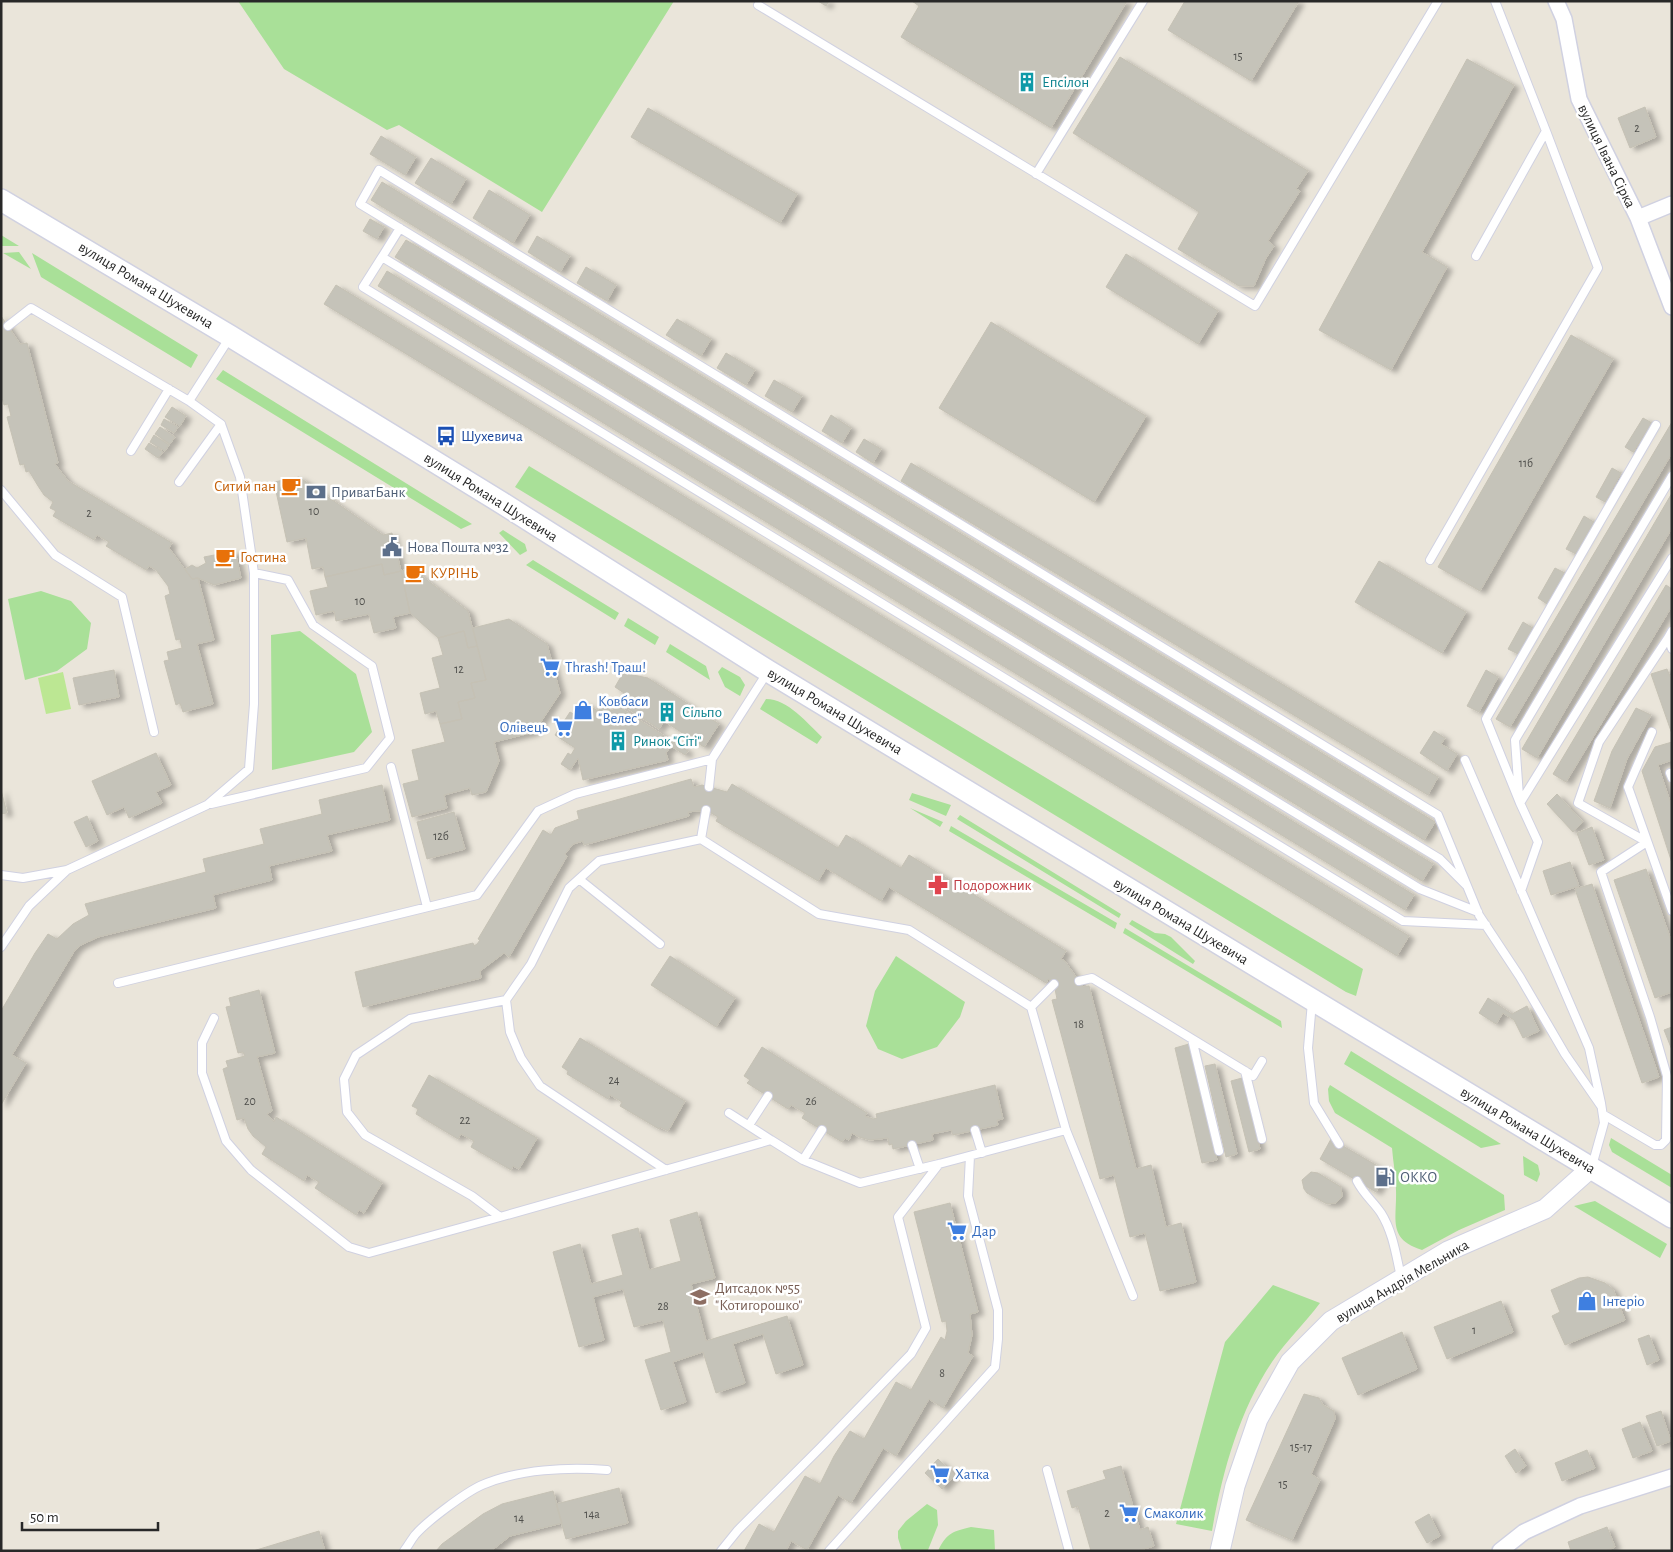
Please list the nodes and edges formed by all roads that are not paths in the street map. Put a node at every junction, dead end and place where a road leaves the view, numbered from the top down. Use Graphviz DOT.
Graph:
graph roads {
  1 [pos="1142,1"];
  2 [pos="1438,1"];
  3 [pos="1495,1"];
  4 [pos="1556,1"];
  5 [pos="757,3"];
  6 [pos="1546,131"];
  7 [pos="1036,174"];
  8 [pos="1,200"];
  9 [pos="1672,204"];
  10 [pos="1638,218"];
  11 [pos="400,228"];
  12 [pos="1476,256"];
  13 [pos="382,257"];
  14 [pos="1672,307"];
  15 [pos="8,326"];
  16 [pos="230,336"];
  17 [pos="169,389"];
  18 [pos="189,401"];
  19 [pos="221,424"];
  20 [pos="1656,425"];
  21 [pos="131,451"];
  22 [pos="1672,476"];
  23 [pos="179,482"];
  24 [pos="1,490"];
  25 [pos="1672,558"];
  26 [pos="1430,560"];
  27 [pos="254,573"];
  28 [pos="1670,634"];
  29 [pos="1672,649"];
  30 [pos="768,671"];
  31 [pos="154,732"];
  32 [pos="1652,732"];
  33 [pos="712,760"];
  34 [pos="1465,760"];
  35 [pos="391,767"];
  36 [pos="709,787"];
  37 [pos="1520,803"];
  38 [pos="207,805"];
  39 [pos="706,810"];
  40 [pos="701,839"];
  41 [pos="1648,842"];
  42 [pos="66,870"];
  43 [pos="1,875"];
  44 [pos="579,879"];
  45 [pos="1467,886"];
  46 [pos="1522,891"];
  47 [pos="427,907"];
  48 [pos="1672,911"];
  49 [pos="1478,912"];
  50 [pos="1486,925"];
  51 [pos="660,944"];
  52 [pos="1,947"];
  53 [pos="1078,981"];
  54 [pos="118,983"];
  55 [pos="1054,984"];
  56 [pos="506,1000"];
  57 [pos="1312,1000"];
  58 [pos="1031,1007"];
  59 [pos="214,1018"];
  60 [pos="1192,1038"];
  61 [pos="1262,1061"];
  62 [pos="1245,1071"];
  63 [pos="768,1096"];
  64 [pos="1601,1106"];
  65 [pos="730,1113"];
  66 [pos="1604,1114"];
  67 [pos="749,1125"];
  68 [pos="822,1130"];
  69 [pos="975,1130"];
  70 [pos="1066,1130"];
  71 [pos="1262,1139"];
  72 [pos="771,1140"];
  73 [pos="1339,1144"];
  74 [pos="912,1145"];
  75 [pos="1219,1150"];
  76 [pos="982,1153"];
  77 [pos="970,1156"];
  78 [pos="803,1160"];
  79 [pos="939,1164"];
  80 [pos="1591,1168"];
  81 [pos="920,1169"];
  82 [pos="666,1170"];
  83 [pos="1357,1181"];
  84 [pos="500,1217"];
  85 [pos="1672,1217"];
  86 [pos="1402,1279"];
  87 [pos="1133,1296"];
  88 [pos="607,1470"];
  89 [pos="1047,1470"];
  90 [pos="1672,1477"];
  91 [pos="404,1551"];
  92 [pos="721,1551"];
  93 [pos="829,1551"];
  94 [pos="1069,1551"];
  95 [pos="1220,1551"];
  96 [pos="1500,1551"];
  1 -- 7 [label="lane"];
  2 -- 7 [label="lane"];
  3 -- 6 [label="lane"];
  4 -- 10 [label="street, вулиця Івана Сірка"];
  5 -- 7 [label="lane"];
  6 -- 12 [label="lane"];
  6 -- 26 [label="lane"];
  8 -- 16 [label="main road, вулиця Романа Шухевича"];
  9 -- 10 [label="street"];
  10 -- 14 [label="street, вулиця Івана Сірка"];
  11 -- 13 [label="lane"];
  11 -- 45 [label="lane"];
  11 -- 45 [label="lane"];
  13 -- 49 [label="lane"];
  13 -- 50 [label="lane"];
  15 -- 17 [label="lane"];
  16 -- 18 [label="lane"];
  16 -- 30 [label="main road, вулиця Романа Шухевича"];
  17 -- 18 [label="lane"];
  17 -- 21 [label="lane"];
  18 -- 19 [label="lane"];
  19 -- 23 [label="lane"];
  19 -- 27 [label="lane"];
  20 -- 37 [label="lane"];
  22 -- 37 [label="lane"];
  24 -- 31 [label="lane"];
  25 -- 37 [label="lane"];
  27 -- 38 [label="lane"];
  27 -- 38 [label="lane"];
  28 -- 29 [label="lane"];
  28 -- 41 [label="lane"];
  30 -- 33 [label="lane"];
  30 -- 57 [label="main road, вулиця Романа Шухевича"];
  32 -- 41 [label="lane"];
  33 -- 36 [label="lane"];
  33 -- 47 [label="lane"];
  34 -- 46 [label="lane"];
  35 -- 47 [label="lane"];
  37 -- 46 [label="lane"];
  38 -- 42 [label="lane"];
  39 -- 40 [label="lane"];
  40 -- 44 [label="lane"];
  40 -- 58 [label="lane"];
  41 -- 48 [label="lane"];
  41 -- 66 [label="lane"];
  42 -- 43 [label="lane"];
  42 -- 52 [label="lane"];
  44 -- 51 [label="lane"];
  44 -- 56 [label="lane"];
  45 -- 49 [label="lane"];
  46 -- 64 [label="lane"];
  47 -- 54 [label="lane"];
  49 -- 50 [label="lane"];
  50 -- 64 [label="lane"];
  53 -- 60 [label="lane"];
  55 -- 58 [label="lane"];
  56 -- 82 [label="lane"];
  56 -- 84 [label="lane"];
  57 -- 73 [label="lane"];
  57 -- 80 [label="main road, вулиця Романа Шухевича"];
  58 -- 70 [label="lane"];
  59 -- 84 [label="lane"];
  60 -- 62 [label="lane"];
  60 -- 75 [label="lane"];
  61 -- 62 [label="lane"];
  62 -- 71 [label="lane"];
  63 -- 67 [label="lane"];
  64 -- 66 [label="lane"];
  65 -- 67 [label="lane"];
  66 -- 80 [label="lane"];
  67 -- 72 [label="lane"];
  68 -- 78 [label="lane"];
  69 -- 76 [label="lane"];
  70 -- 76 [label="lane"];
  70 -- 87 [label="lane"];
  72 -- 78 [label="lane"];
  72 -- 82 [label="lane"];
  74 -- 81 [label="lane"];
  76 -- 77 [label="lane"];
  77 -- 79 [label="lane"];
  77 -- 93 [label="lane"];
  78 -- 81 [label="lane"];
  79 -- 81 [label="lane"];
  79 -- 92 [label="lane"];
  80 -- 85 [label="main road, вулиця Романа Шухевича"];
  80 -- 86 [label="street, вулиця Андрія Мельника"];
  82 -- 84 [label="lane"];
  83 -- 86 [label="lane"];
  86 -- 95 [label="street, вулиця Андрія Мельника"];
  88 -- 91 [label="lane"];
  89 -- 94 [label="lane"];
  90 -- 96 [label="street"];
}
